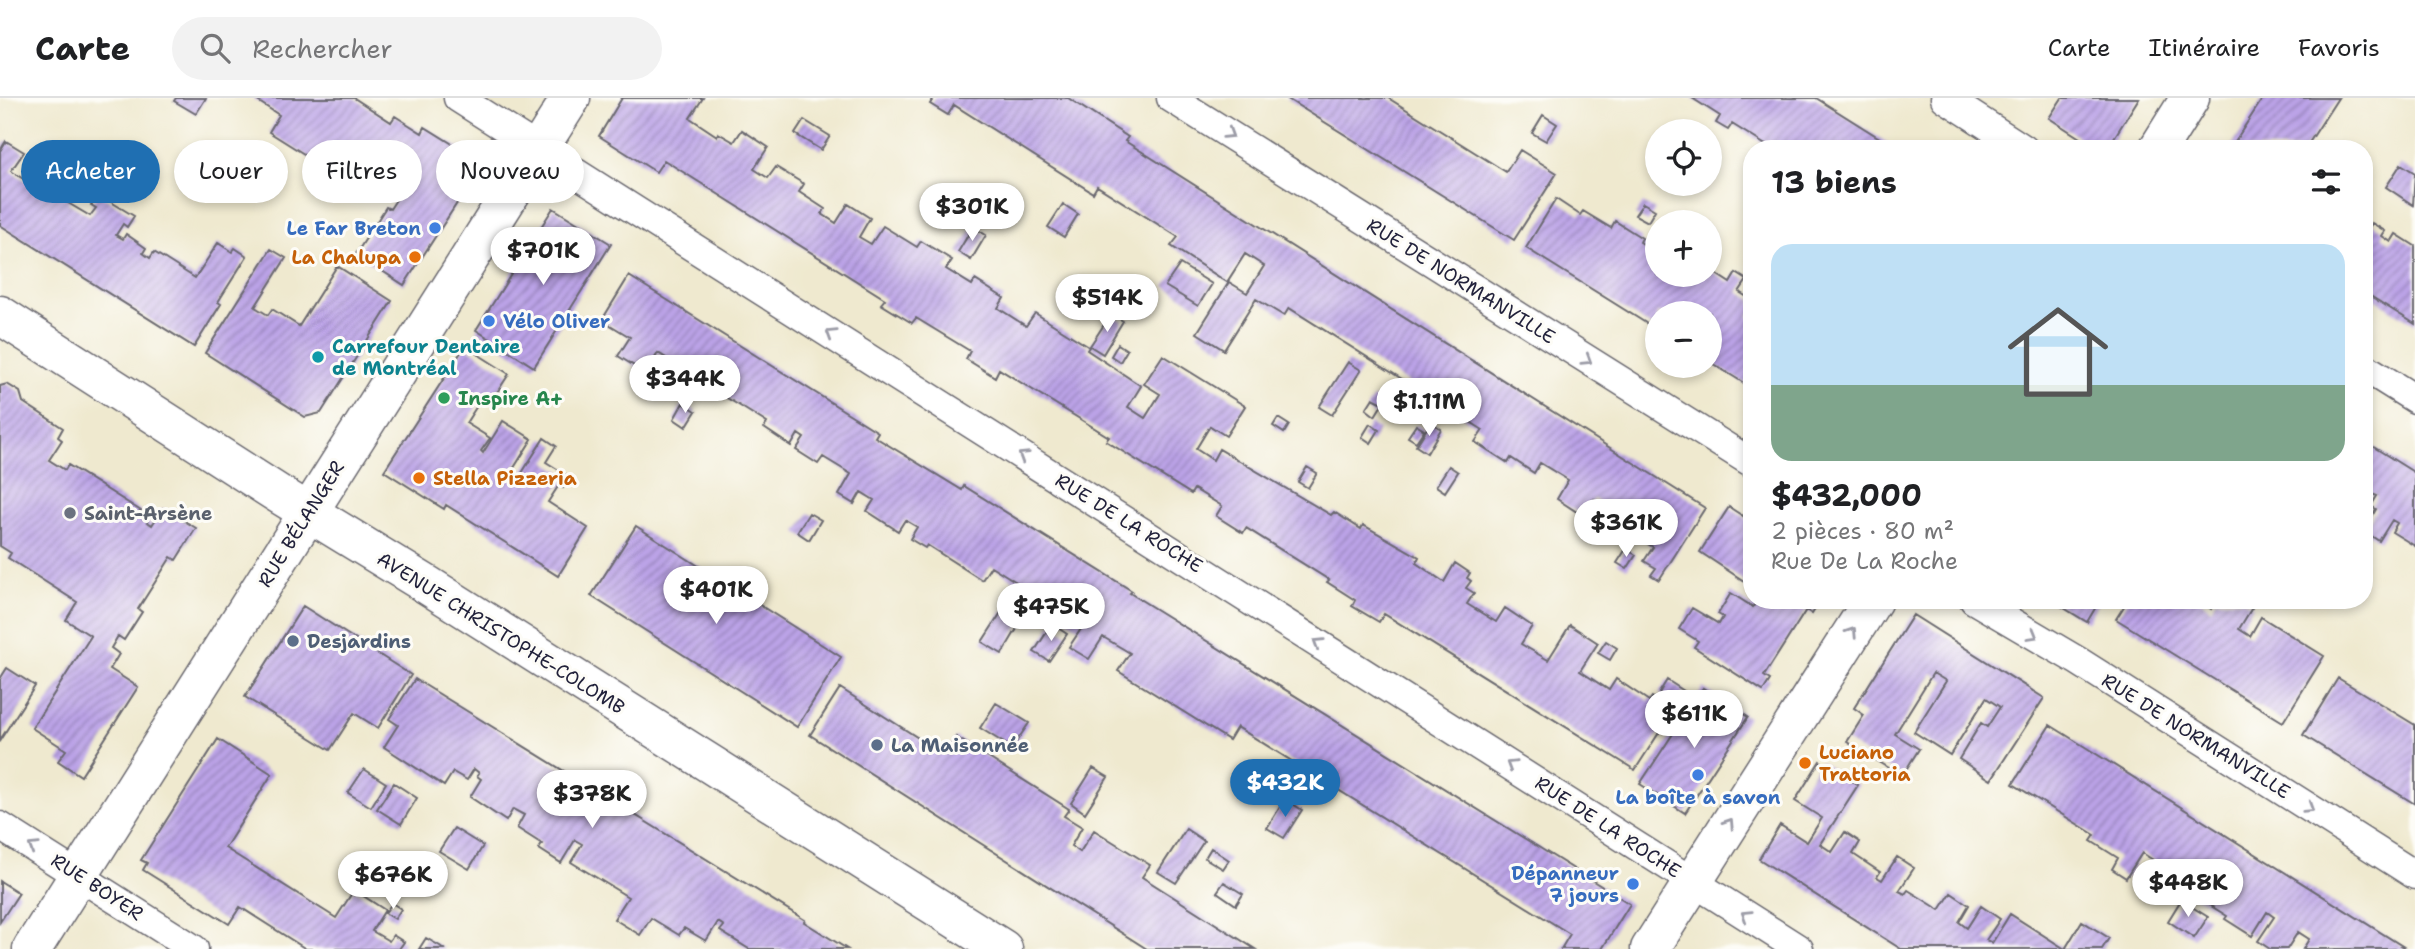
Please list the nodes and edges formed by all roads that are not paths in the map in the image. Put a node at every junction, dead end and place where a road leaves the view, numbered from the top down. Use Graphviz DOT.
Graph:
graph roads {
  1 [pos="458,98"];
  2 [pos="571,98"];
  3 [pos="1171,98"];
  4 [pos="1945,98"];
  5 [pos="2190,98"];
  6 [pos="524,140"];
  7 [pos="544,140"];
  8 [pos="2010,140"];
  9 [pos="2164,140"];
  10 [pos="584,178"];
  11 [pos="504,203"];
  12 [pos="0,316"];
  13 [pos="2373,373"];
  14 [pos="2415,399"];
  15 [pos="1743,457"];
  16 [pos="309,513"];
  17 [pos="1866,609"];
  18 [pos="1989,609"];
  19 [pos="0,826"];
  20 [pos="79,875"];
  21 [pos="2415,875"];
  22 [pos="1692,881"];
  23 [pos="32,949"];
  24 [pos="194,949"];
  25 [pos="1003,949"];
  26 [pos="1650,949"];
  27 [pos="1799,949"];
  1 -- 6 [label="street, RUE DE LA ROCHE"];
  2 -- 7 [label="street, RUE BÉLANGER"];
  3 -- 15 [label="street, RUE DE NORMANVILLE, one-way"];
  4 -- 8 [label="street"];
  5 -- 9 [label="street"];
  22 -- 10 [label="street, RUE DE LA ROCHE, one-way"];
  11 -- 16 [label="street, RUE BÉLANGER"];
  12 -- 16 [label="street, AVENUE CHRISTOPHE-COLOMB"];
  13 -- 14 [label="street"];
  16 -- 20 [label="street, RUE BÉLANGER"];
  16 -- 25 [label="street, AVENUE CHRISTOPHE-COLOMB"];
  22 -- 17 [label="street, one-way"];
  18 -- 21 [label="street, RUE DE NORMANVILLE, one-way"];
  20 -- 19 [label="street, RUE BOYER, one-way"];
  20 -- 23 [label="street, RUE BÉLANGER"];
  20 -- 24 [label="street, RUE BOYER"];
  22 -- 26 [label="street"];
  27 -- 22 [label="street, RUE DE LA ROCHE, one-way"];
}
